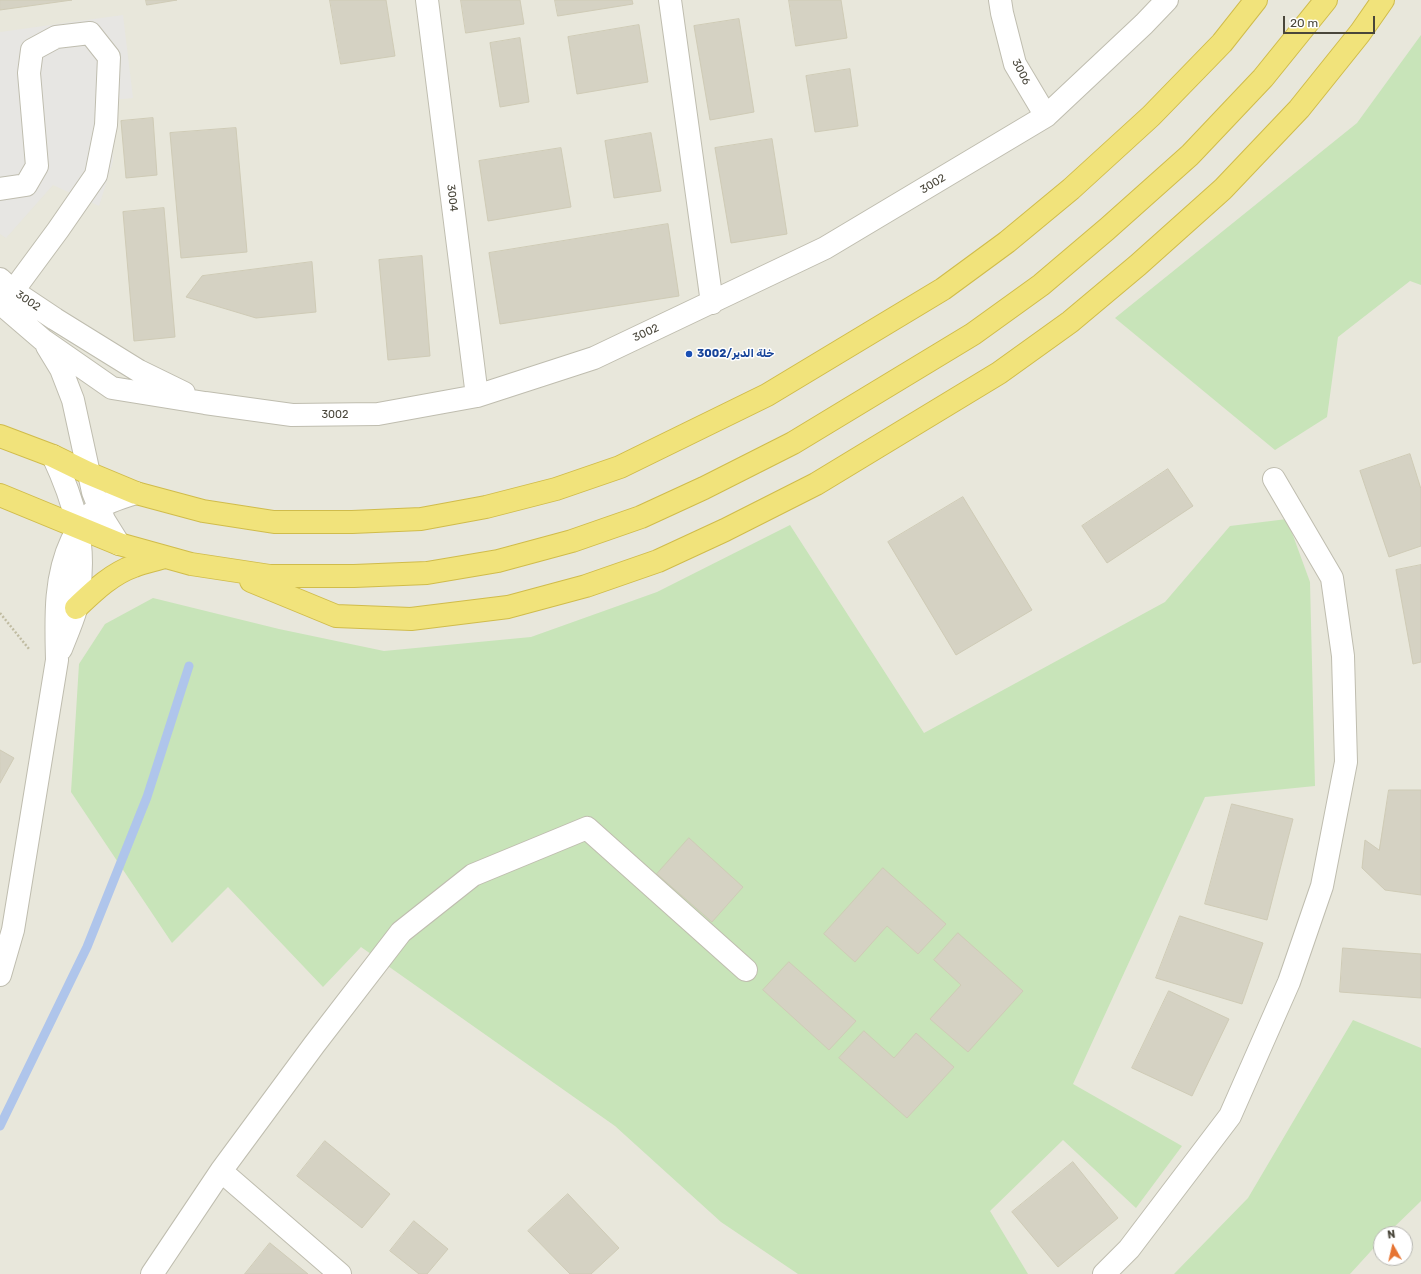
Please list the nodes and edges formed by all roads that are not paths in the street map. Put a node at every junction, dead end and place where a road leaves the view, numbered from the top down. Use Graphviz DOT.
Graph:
graph roads {
  1 [pos="427,0"];
  2 [pos="670,0"];
  3 [pos="1000,0"];
  4 [pos="1166,0"];
  5 [pos="1256,0"];
  6 [pos="1326,0"];
  7 [pos="1384,0"];
  8 [pos="1046,116"];
  9 [pos="0,189"];
  10 [pos="4,291"];
  11 [pos="712,303"];
  12 [pos="43,340"];
  13 [pos="477,396"];
  14 [pos="205,403"];
  15 [pos="0,436"];
  16 [pos="53,456"];
  17 [pos="88,473"];
  18 [pos="1274,479"];
  19 [pos="136,493"];
  20 [pos="0,495"];
  21 [pos="99,508"];
  22 [pos="78,528"];
  23 [pos="119,544"];
  24 [pos="164,557"];
  25 [pos="224,569"];
  26 [pos="76,608"];
  27 [pos="56,670"];
  28 [pos="746,970"];
  29 [pos="0,975"];
  30 [pos="221,1171"];
  31 [pos="152,1274"];
  32 [pos="340,1274"];
  33 [pos="1104,1274"];
  1 -- 13 [label="street, 3004"];
  2 -- 11 [label="street"];
  3 -- 8 [label="street, 3006"];
  4 -- 8 [label="street, 3002"];
  5 -- 19 [label="highway"];
  6 -- 25 [label="highway"];
  7 -- 25 [label="highway"];
  8 -- 11 [label="street, 3002"];
  9 -- 10 [label="street"];
  10 -- 12 [label="street, 3002"];
  10 -- 14 [label="street, 3002"];
  11 -- 13 [label="street, 3002"];
  12 -- 14 [label="street, 3002"];
  12 -- 17 [label="street"];
  13 -- 14 [label="street, 3002"];
  15 -- 16 [label="highway"];
  16 -- 17 [label="highway"];
  16 -- 22 [label="street"];
  17 -- 19 [label="highway"];
  17 -- 21 [label="street"];
  18 -- 33 [label="street"];
  19 -- 21 [label="street"];
  20 -- 22 [label="highway"];
  21 -- 22 [label="street"];
  21 -- 23 [label="street"];
  22 -- 23 [label="highway"];
  22 -- 26 [label="street"];
  22 -- 27 [label="street"];
  23 -- 24 [label="highway"];
  24 -- 25 [label="highway"];
  24 -- 26 [label="highway"];
  26 -- 27 [label="street"];
  27 -- 29 [label="street"];
  28 -- 30 [label="street"];
  30 -- 31 [label="street"];
  30 -- 32 [label="street"];
}
